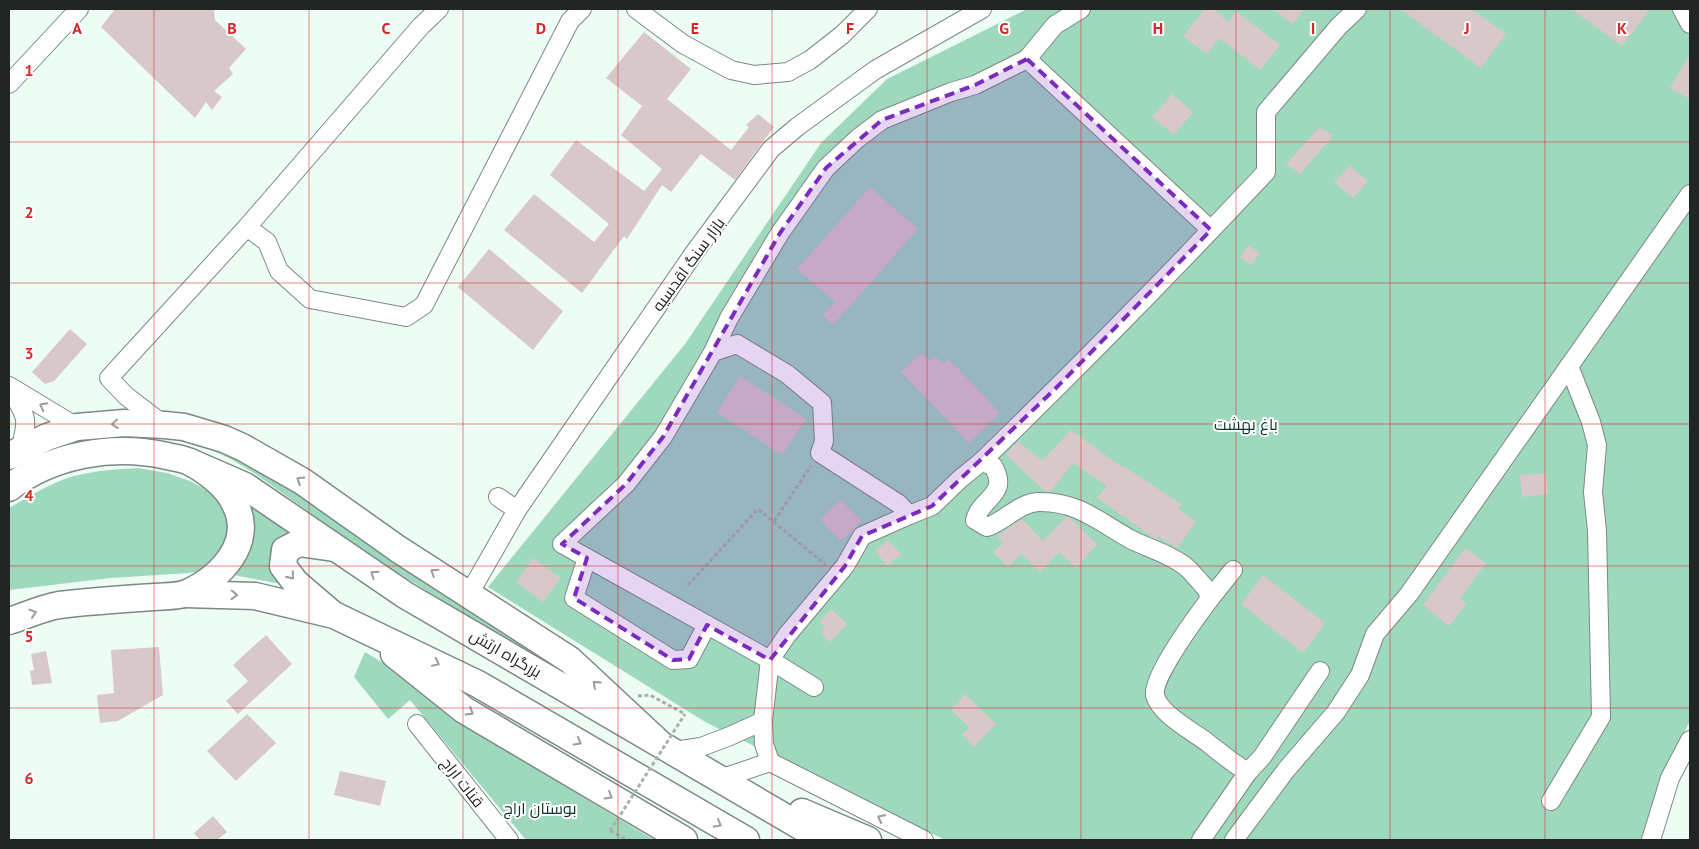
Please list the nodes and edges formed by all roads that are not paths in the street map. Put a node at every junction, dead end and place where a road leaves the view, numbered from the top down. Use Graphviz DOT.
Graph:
graph roads {
  1 [pos="79,9"];
  2 [pos="439,9"];
  3 [pos="582,9"];
  4 [pos="636,9"];
  5 [pos="868,9"];
  6 [pos="982,9"];
  7 [pos="1081,9"];
  8 [pos="1357,9"];
  9 [pos="1682,9"];
  10 [pos="1690,24"];
  11 [pos="1026,59"];
  12 [pos="9,84"];
  13 [pos="1690,194"];
  14 [pos="247,227"];
  15 [pos="1211,230"];
  16 [pos="713,352"];
  17 [pos="1569,366"];
  18 [pos="9,386"];
  19 [pos="165,425"];
  20 [pos="77,426"];
  21 [pos="15,453"];
  22 [pos="190,462"];
  23 [pos="981,462"];
  24 [pos="9,488"];
  25 [pos="498,498"];
  26 [pos="516,510"];
  27 [pos="909,515"];
  28 [pos="337,548"];
  29 [pos="587,558"];
  30 [pos="1233,570"];
  31 [pos="185,594"];
  32 [pos="468,594"];
  33 [pos="1209,600"];
  34 [pos="334,616"];
  35 [pos="9,621"];
  36 [pos="707,625"];
  37 [pos="363,628"];
  38 [pos="770,660"];
  39 [pos="1320,671"];
  40 [pos="814,687"];
  41 [pos="763,721"];
  42 [pos="417,724"];
  43 [pos="1690,740"];
  44 [pos="666,746"];
  45 [pos="770,762"];
  46 [pos="1248,772"];
  47 [pos="720,778"];
  48 [pos="1550,801"];
  49 [pos="675,837"];
  50 [pos="509,840"];
  51 [pos="746,840"];
  52 [pos="824,840"];
  53 [pos="868,840"];
  54 [pos="924,840"];
  55 [pos="1201,840"];
  56 [pos="1234,840"];
  57 [pos="1650,840"];
  1 -- 12 [label="street"];
  2 -- 14 [label="street"];
  3 -- 14 [label="street"];
  4 -- 5 [label="street"];
  6 -- 26 [label="street, بازار سنگ اقدسیه"];
  7 -- 11 [label="street"];
  8 -- 15 [label="street"];
  9 -- 10 [label="street"];
  11 -- 15 [label="street"];
  11 -- 16 [label="street"];
  13 -- 17 [label="street"];
  14 -- 19 [label="street"];
  15 -- 23 [label="street"];
  16 -- 27 [label="street"];
  16 -- 29 [label="street"];
  17 -- 48 [label="street"];
  17 -- 56 [label="street"];
  20 -- 18 [label="street, one-way"];
  18 -- 21 [label="street"];
  19 -- 20 [label="highway, one-way"];
  32 -- 19 [label="highway, one-way"];
  20 -- 21 [label="highway"];
  22 -- 24 [label="highway"];
  22 -- 28 [label="highway, بزرگراه ارتش"];
  22 -- 31 [label="highway"];
  23 -- 27 [label="street"];
  23 -- 33 [label="street"];
  25 -- 26 [label="street"];
  26 -- 32 [label="street, بازار سنگ اقدسیه"];
  27 -- 38 [label="street"];
  28 -- 34 [label="highway, one-way"];
  44 -- 28 [label="highway, بزرگراه ارتش, one-way"];
  29 -- 36 [label="street"];
  29 -- 36 [label="street"];
  30 -- 33 [label="street"];
  31 -- 34 [label="highway, one-way"];
  35 -- 31 [label="highway, one-way"];
  44 -- 32 [label="highway, one-way"];
  33 -- 46 [label="street"];
  34 -- 37 [label="highway"];
  36 -- 38 [label="street"];
  37 -- 49 [label="highway, one-way"];
  37 -- 51 [label="highway, one-way"];
  38 -- 40 [label="street"];
  38 -- 41 [label="street"];
  39 -- 46 [label="street"];
  41 -- 44 [label="street"];
  41 -- 45 [label="street"];
  42 -- 50 [label="street, قنات اراج"];
  43 -- 57 [label="street"];
  44 -- 47 [label="highway, بزرگراه ارتش"];
  45 -- 47 [label="street"];
  54 -- 45 [label="street, one-way"];
  46 -- 55 [label="street"];
  47 -- 52 [label="highway, بزرگراه ارتش"];
  47 -- 53 [label="highway"];
}
